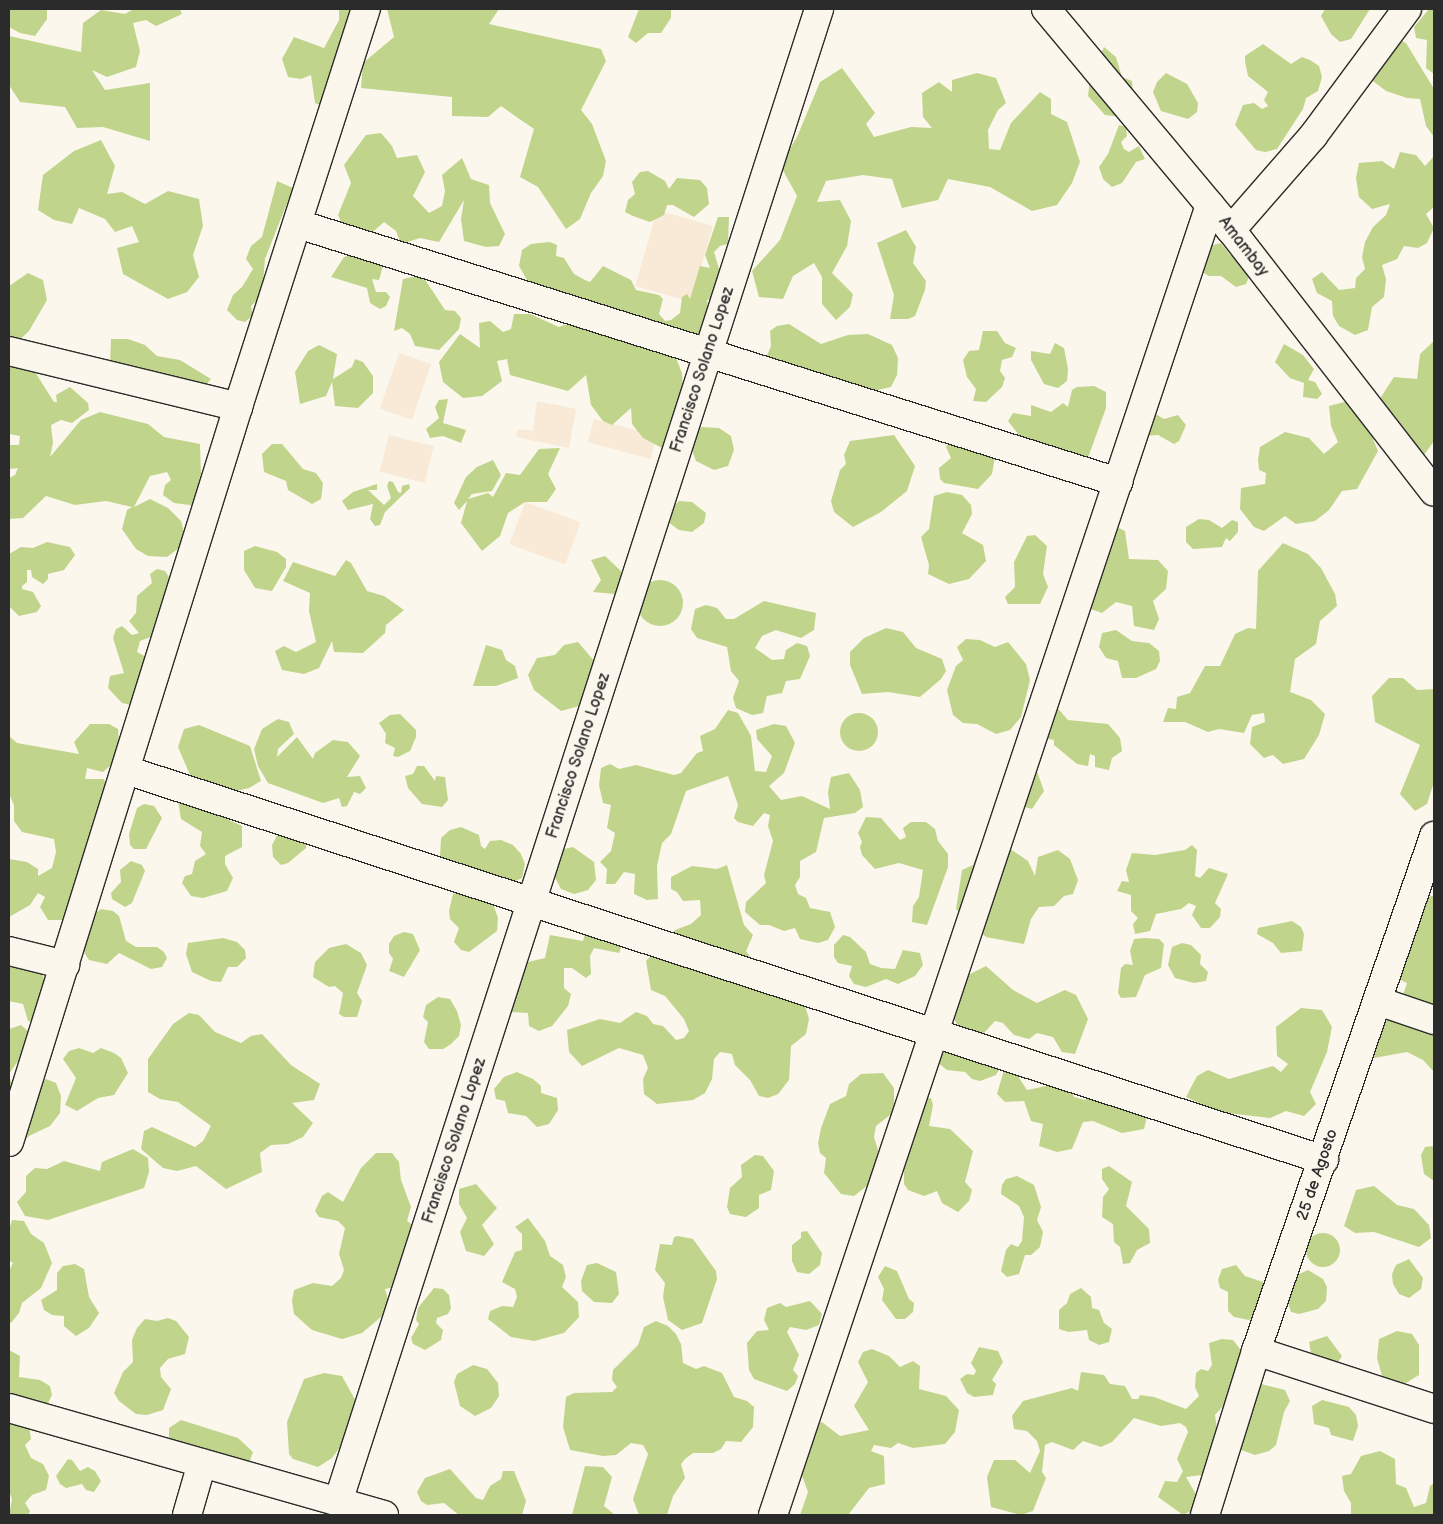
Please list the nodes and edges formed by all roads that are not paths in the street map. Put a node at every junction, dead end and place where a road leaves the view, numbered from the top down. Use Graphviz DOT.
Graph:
graph roads {
  1 [pos="366,9"];
  2 [pos="819,9"];
  3 [pos="1046,9"];
  4 [pos="1407,9"];
  5 [pos="1210,205"];
  6 [pos="298,224"];
  7 [pos="1230,230"];
  8 [pos="9,351"];
  9 [pos="708,353"];
  10 [pos="238,407"];
  11 [pos="1118,482"];
  12 [pos="1434,492"];
  13 [pos="126,770"];
  14 [pos="1434,836"];
  15 [pos="532,902"];
  16 [pos="9,951"];
  17 [pos="64,965"];
  18 [pos="1378,1000"];
  19 [pos="1434,1020"];
  20 [pos="934,1033"];
  21 [pos="9,1142"];
  22 [pos="1324,1160"];
  23 [pos="1256,1351"];
  24 [pos="9,1408"];
  25 [pos="1434,1409"];
  26 [pos="202,1463"];
  27 [pos="338,1502"];
  28 [pos="187,1515"];
  29 [pos="384,1515"];
  30 [pos="773,1515"];
  31 [pos="1205,1515"];
  1 -- 6 [label="street"];
  2 -- 9 [label="street, Francisco Solano Lopez"];
  3 -- 5 [label="street, Amambay"];
  4 -- 7 [label="street"];
  5 -- 7 [label="street, Amambay"];
  5 -- 11 [label="street"];
  6 -- 9 [label="street"];
  6 -- 10 [label="street"];
  7 -- 12 [label="street, Amambay"];
  8 -- 10 [label="street"];
  9 -- 11 [label="street"];
  9 -- 15 [label="street, Francisco Solano Lopez"];
  10 -- 13 [label="street"];
  11 -- 20 [label="street"];
  13 -- 15 [label="street"];
  13 -- 17 [label="street"];
  14 -- 18 [label="street, 25 de Agosto"];
  15 -- 20 [label="street"];
  15 -- 27 [label="street, Francisco Solano Lopez"];
  16 -- 17 [label="street"];
  17 -- 21 [label="street"];
  18 -- 19 [label="street"];
  18 -- 22 [label="street, 25 de Agosto"];
  20 -- 22 [label="street"];
  20 -- 30 [label="street"];
  22 -- 23 [label="street, 25 de Agosto"];
  23 -- 25 [label="street"];
  23 -- 31 [label="street, 25 de Agosto"];
  24 -- 26 [label="street"];
  26 -- 27 [label="street"];
  26 -- 28 [label="street"];
  27 -- 29 [label="street"];
}
